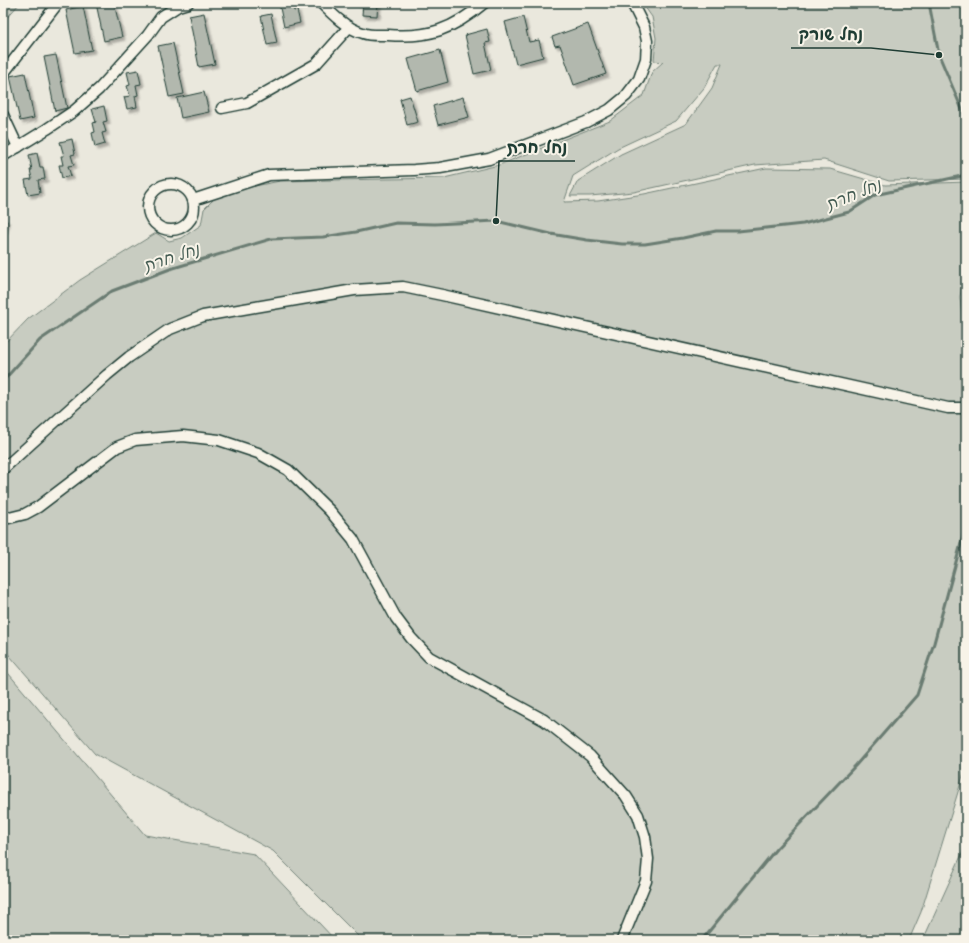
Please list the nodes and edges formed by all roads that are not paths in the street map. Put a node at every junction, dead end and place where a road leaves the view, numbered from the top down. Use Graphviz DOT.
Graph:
graph roads {
  1 [pos="58,3"];
  2 [pos="188,3"];
  3 [pos="321,3"];
  4 [pos="484,3"];
  5 [pos="632,3"];
  6 [pos="349,27"];
  7 [pos="3,74"];
  8 [pos="222,108"];
  9 [pos="3,115"];
  10 [pos="18,147"];
  11 [pos="3,156"];
  12 [pos="193,200"];
  13 [pos="966,408"];
  14 [pos="3,469"];
  15 [pos="3,514"];
  16 [pos="622,940"];
  1 -- 7 [label="street"];
  2 -- 10 [label="street"];
  3 -- 6 [label="street"];
  4 -- 6 [label="street"];
  5 -- 12 [label="street"];
  6 -- 8 [label="street"];
  9 -- 10 [label="street"];
  10 -- 11 [label="street"];
  12 -- 12 [label="street"];
  13 -- 14 [label="street"];
  15 -- 16 [label="street"];
}
